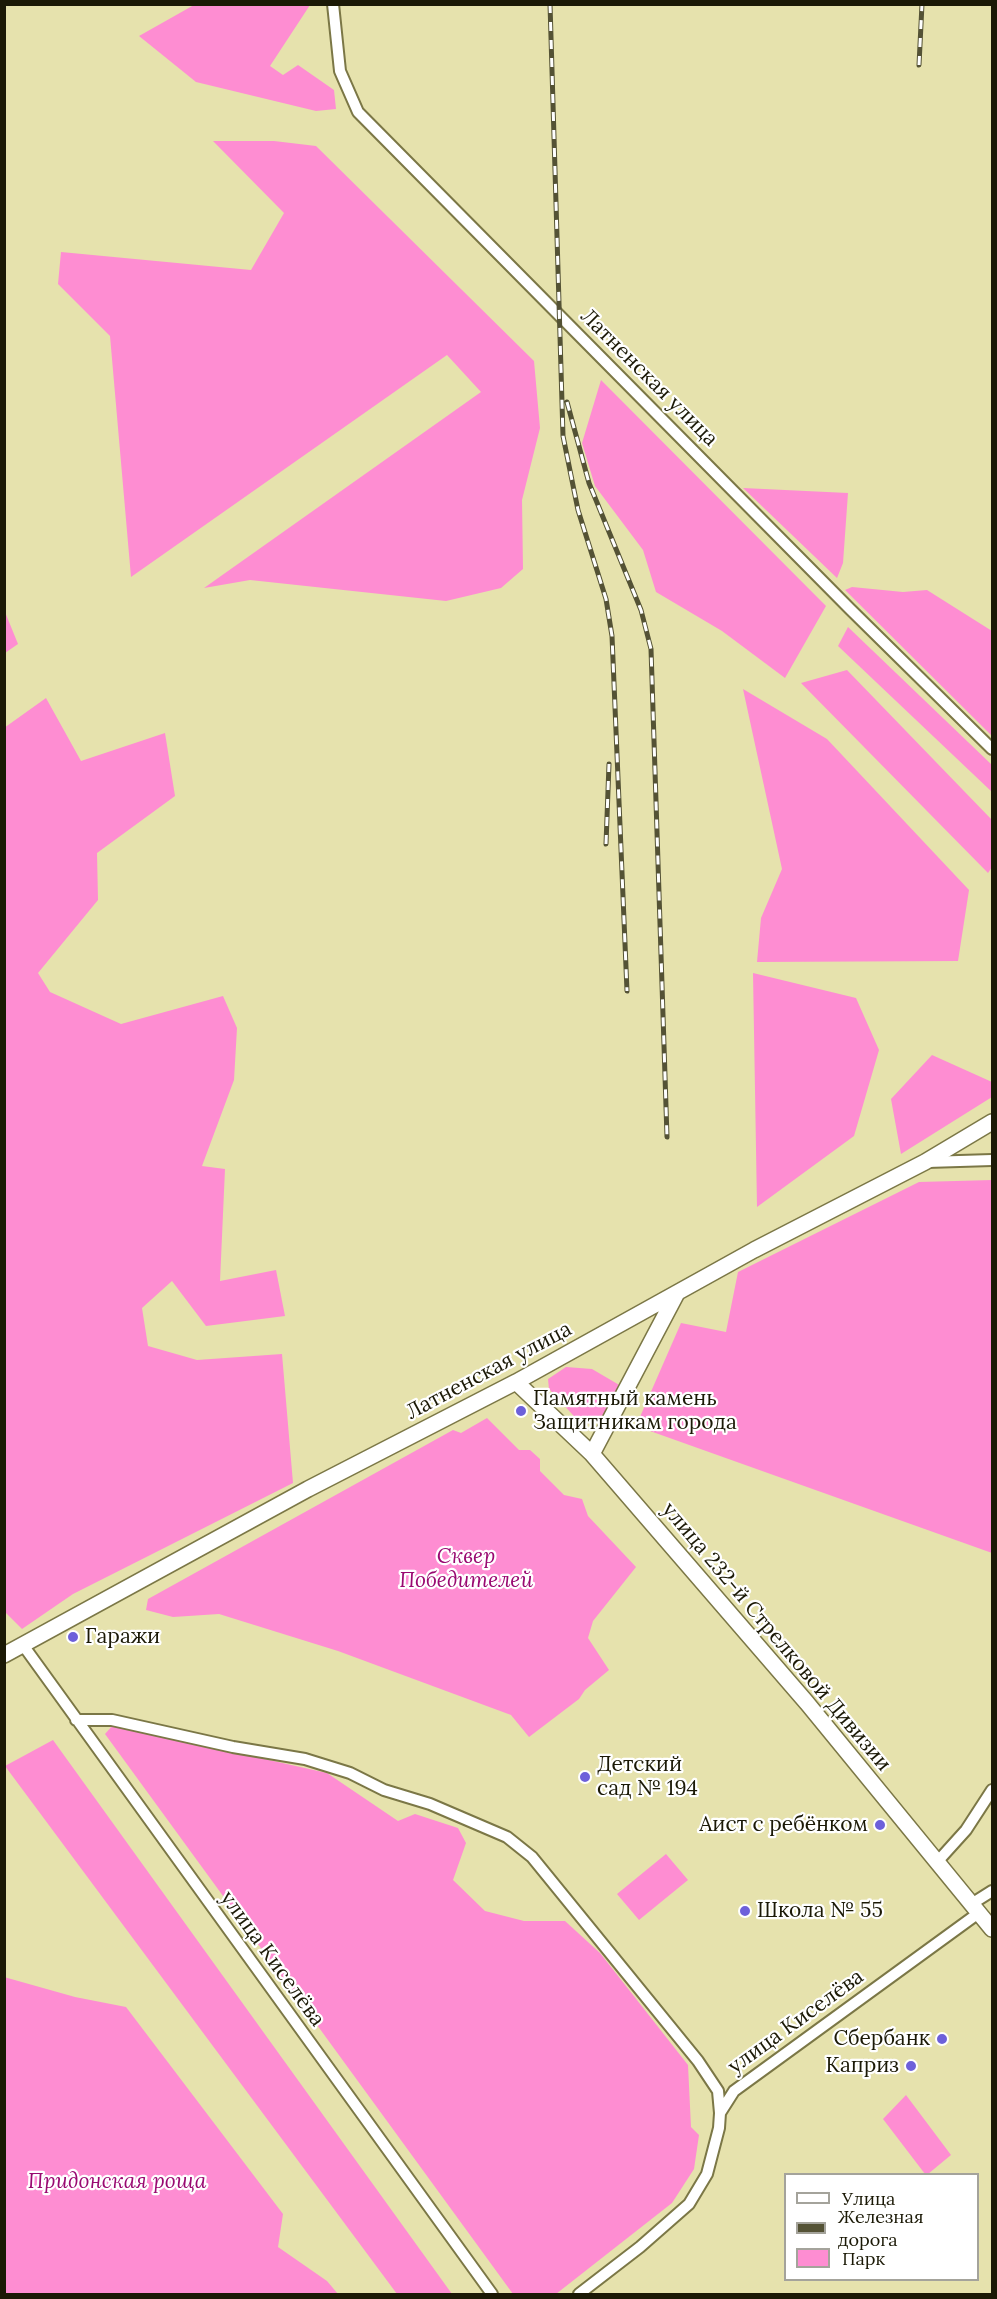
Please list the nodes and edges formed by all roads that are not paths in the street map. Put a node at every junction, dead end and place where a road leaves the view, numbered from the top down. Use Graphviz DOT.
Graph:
graph roads {
  1 [pos="333,4"];
  2 [pos="993,749"];
  3 [pos="993,1122"];
  4 [pos="993,1160"];
  5 [pos="925,1162"];
  6 [pos="677,1293"];
  7 [pos="516,1382"];
  8 [pos="592,1454"];
  9 [pos="23,1645"];
  10 [pos="4,1654"];
  11 [pos="76,1720"];
  12 [pos="993,1790"];
  13 [pos="938,1861"];
  14 [pos="993,1891"];
  15 [pos="976,1907"];
  16 [pos="993,1929"];
  17 [pos="720,2113"];
  18 [pos="492,2295"];
  19 [pos="579,2295"];
  1 -- 2 [label="street, Латненская улица"];
  3 -- 5 [label="street, Латненская улица"];
  4 -- 5 [label="street"];
  5 -- 6 [label="street, Латненская улица"];
  6 -- 7 [label="street, Латненская улица"];
  6 -- 8 [label="street"];
  7 -- 8 [label="street, улица 232-й Стрелковой Дивизии"];
  7 -- 9 [label="street, Латненская улица"];
  8 -- 13 [label="street, улица 232-й Стрелковой Дивизии"];
  9 -- 10 [label="street, Латненская улица"];
  9 -- 11 [label="street, улица Киселёва"];
  11 -- 17 [label="street"];
  11 -- 18 [label="street, улица Киселёва"];
  12 -- 13 [label="street"];
  13 -- 15 [label="street, улица 232-й Стрелковой Дивизии"];
  14 -- 15 [label="street, улица Киселёва"];
  15 -- 16 [label="street, улица 232-й Стрелковой Дивизии"];
  15 -- 17 [label="street, улица Киселёва"];
  17 -- 19 [label="street, улица Киселёва"];
}
